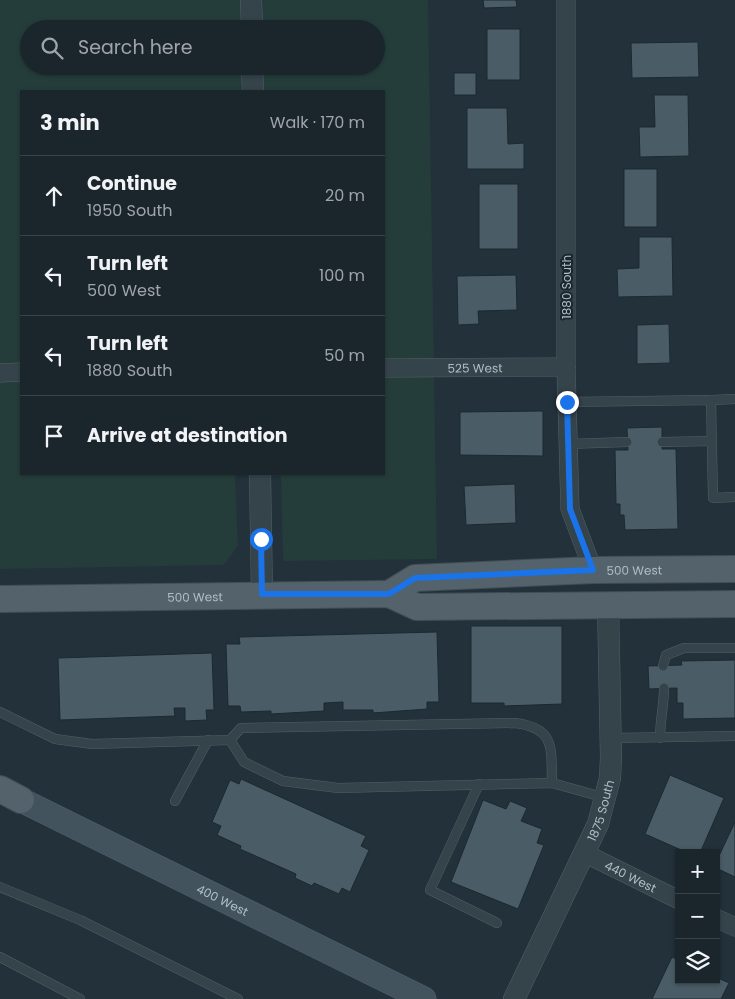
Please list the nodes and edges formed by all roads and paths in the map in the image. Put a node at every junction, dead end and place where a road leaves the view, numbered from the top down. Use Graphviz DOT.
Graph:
graph roads {
  1 [pos="251,0"];
  2 [pos="566,0"];
  3 [pos="252,20"];
  4 [pos="252,75"];
  5 [pos="253,90"];
  6 [pos="566,366"];
  7 [pos="385,368"];
  8 [pos="20,372"];
  9 [pos="0,373"];
  10 [pos="735,399"];
  11 [pos="711,400"];
  12 [pos="567,402"];
  13 [pos="712,441"];
  14 [pos="628,442"];
  15 [pos="662,442"];
  16 [pos="568,444"];
  17 [pos="260,475"];
  18 [pos="735,497"];
  19 [pos="735,568"];
  20 [pos="593,570"];
  21 [pos="262,594"];
  22 [pos="389,594"];
  23 [pos="0,599"];
  24 [pos="735,604"];
  25 [pos="608,605"];
  26 [pos="735,648"];
  27 [pos="663,666"];
  28 [pos="664,688"];
  29 [pos="0,712"];
  30 [pos="735,736"];
  31 [pos="612,738"];
  32 [pos="660,738"];
  33 [pos="208,740"];
  34 [pos="230,740"];
  35 [pos="552,783"];
  36 [pos="479,784"];
  37 [pos="7,794"];
  38 [pos="606,798"];
  39 [pos="175,801"];
  40 [pos="584,853"];
  41 [pos="0,887"];
  42 [pos="675,898"];
  43 [pos="720,920"];
  44 [pos="497,923"];
  45 [pos="735,927"];
  46 [pos="0,958"];
  47 [pos="80,999"];
  48 [pos="238,999"];
  49 [pos="424,999"];
  50 [pos="514,999"];
  1 -- 3 [label="street"];
  2 -- 6 [label="street, 1880 South"];
  4 -- 5 [label="street"];
  6 -- 7 [label="street, 525 West"];
  6 -- 12 [label="street, 1880 South"];
  8 -- 9 [label="street"];
  10 -- 11 [label="lane"];
  11 -- 12 [label="lane"];
  11 -- 13 [label="lane"];
  12 -- 16 [label="street, 1880 South"];
  13 -- 15 [label="lane"];
  13 -- 18 [label="lane"];
  14 -- 16 [label="lane"];
  16 -- 20 [label="street, 1880 South"];
  17 -- 21 [label="street"];
  19 -- 20 [label="main road, 500 West"];
  20 -- 22 [label="main road, 500 West"];
  21 -- 22 [label="main road, 500 West"];
  21 -- 23 [label="main road, 500 West"];
  22 -- 25 [label="main road, 500 West"];
  24 -- 25 [label="main road, 500 West"];
  25 -- 31 [label="street, 1875 South"];
  26 -- 27 [label="lane"];
  28 -- 32 [label="lane"];
  29 -- 33 [label="lane"];
  30 -- 32 [label="lane"];
  31 -- 32 [label="lane"];
  31 -- 38 [label="street, 1875 South"];
  33 -- 34 [label="lane"];
  33 -- 39 [label="lane"];
  34 -- 35 [label="lane"];
  34 -- 36 [label="lane"];
  35 -- 36 [label="lane"];
  35 -- 38 [label="lane"];
  36 -- 44 [label="lane"];
  37 -- 49 [label="main road, 400 West"];
  38 -- 40 [label="street, 1875 South"];
  40 -- 42 [label="street, 440 West"];
  40 -- 50 [label="street, 1875 South"];
  41 -- 48 [label="lane"];
  43 -- 45 [label="street"];
  46 -- 47 [label="lane"];
}
